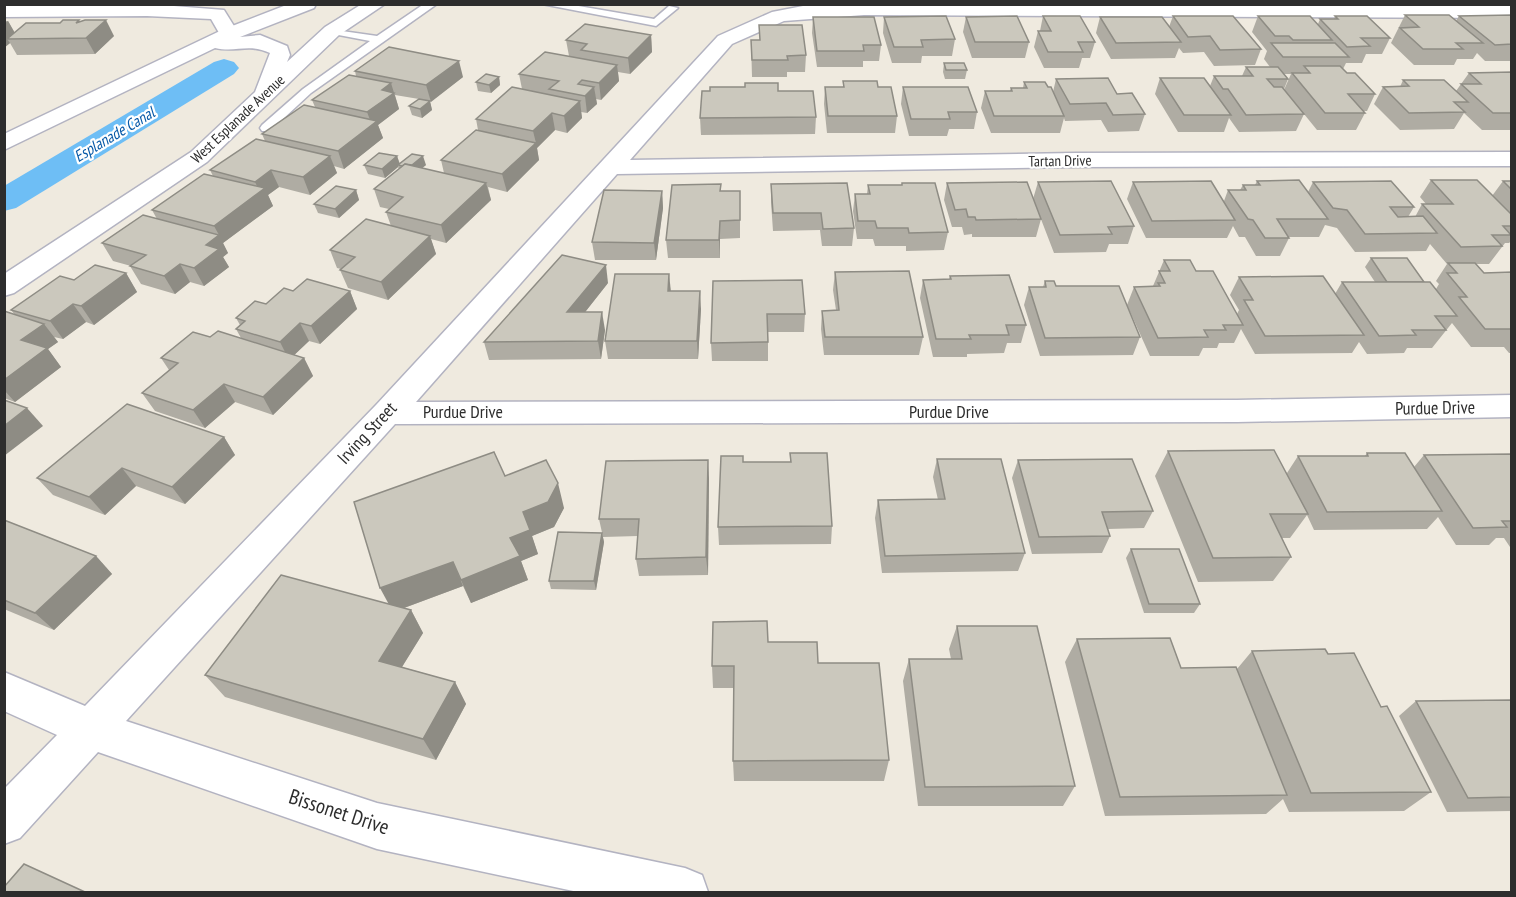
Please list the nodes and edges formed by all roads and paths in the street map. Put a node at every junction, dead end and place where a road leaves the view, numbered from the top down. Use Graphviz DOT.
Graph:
graph roads {
  1 [pos="307,4"];
  2 [pos="376,4"];
  3 [pos="432,4"];
  4 [pos="547,4"];
  5 [pos="673,8"];
  6 [pos="4,11"];
  7 [pos="1512,12"];
  8 [pos="332,31"];
  9 [pos="229,34"];
  10 [pos="379,40"];
  11 [pos="203,47"];
  12 [pos="264,96"];
  13 [pos="266,128"];
  14 [pos="4,144"];
  15 [pos="1512,159"];
  16 [pos="608,167"];
  17 [pos="4,287"];
  18 [pos="1512,406"];
  19 [pos="387,413"];
  20 [pos="4,691"];
  21 [pos="91,729"];
  22 [pos="4,822"];
  23 [pos="685,892"];
  1 -- 9 [label="street"];
  2 -- 8 [label="street, West Esplanade Avenue"];
  3 -- 10 [label="lane"];
  4 -- 5 [label="lane"];
  6 -- 9 [label="street"];
  7 -- 16 [label="street, Irving Street"];
  8 -- 10 [label="lane"];
  8 -- 12 [label="street, West Esplanade Avenue"];
  9 -- 11 [label="street"];
  10 -- 13 [label="lane"];
  11 -- 12 [label="street"];
  11 -- 14 [label="street"];
  12 -- 17 [label="street, West Esplanade Avenue"];
  15 -- 16 [label="street, Tartan Drive"];
  16 -- 19 [label="street, Irving Street"];
  18 -- 19 [label="street, Purdue Drive"];
  19 -- 21 [label="street, Irving Street"];
  20 -- 21 [label="street, Bissonet Drive"];
  21 -- 22 [label="street, Irving Street"];
  21 -- 23 [label="street, Bissonet Drive"];
}
